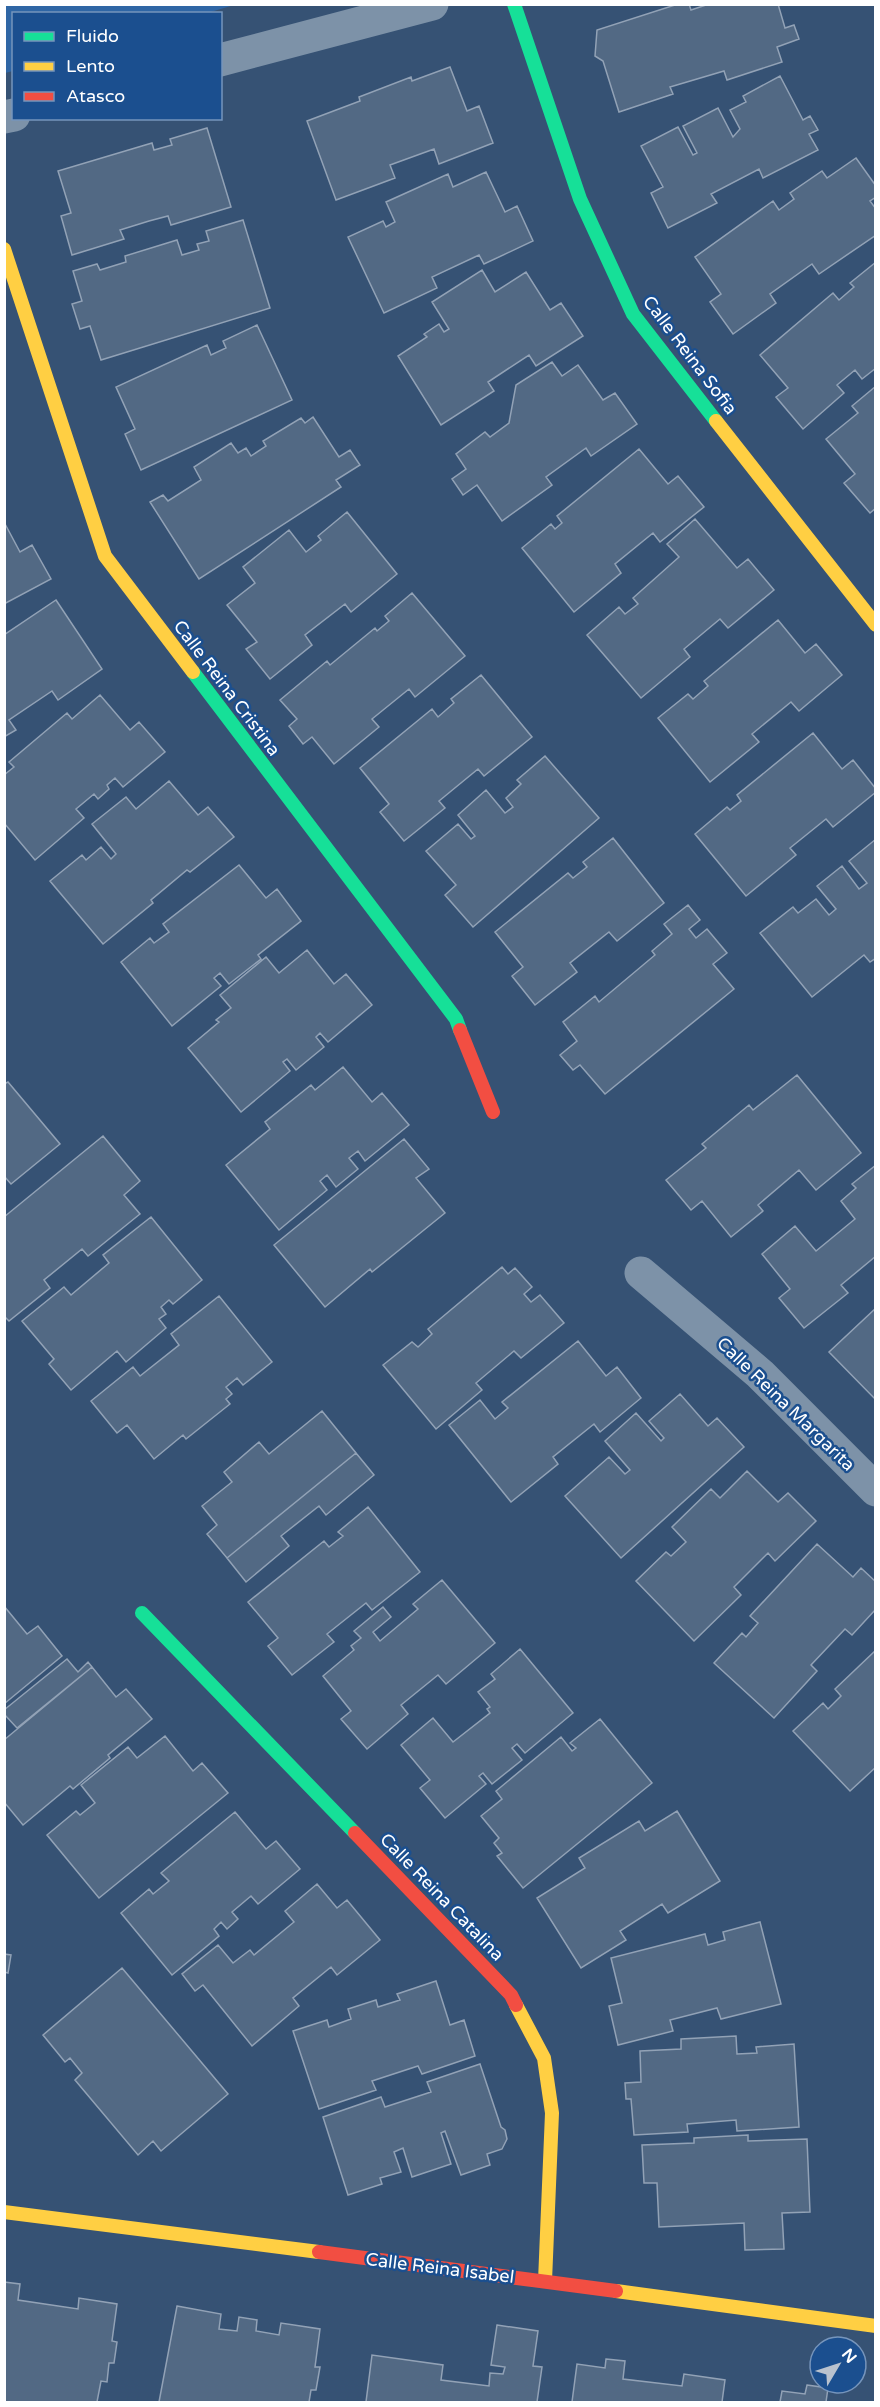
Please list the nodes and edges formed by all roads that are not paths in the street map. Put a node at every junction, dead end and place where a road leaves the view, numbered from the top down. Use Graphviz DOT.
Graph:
graph roads {
  1 [pos="432,4"];
  2 [pos="514,4"];
  3 [pos="222,59"];
  4 [pos="4,249"];
  5 [pos="876,625"];
  6 [pos="493,1112"];
  7 [pos="641,1273"];
  8 [pos="876,1490"];
  9 [pos="142,1613"];
  10 [pos="4,2212"];
  11 [pos="545,2281"];
  12 [pos="876,2326"];
  1 -- 3 [label="street"];
  2 -- 5 [label="street, Calle Reina Sofia"];
  4 -- 6 [label="street, Calle Reina Cristina"];
  7 -- 8 [label="street, Calle Reina Margarita"];
  9 -- 11 [label="street, Calle Reina Catalina"];
  10 -- 11 [label="street, Calle Reina Isabel"];
  11 -- 12 [label="street, Calle Reina Isabel"];
}
